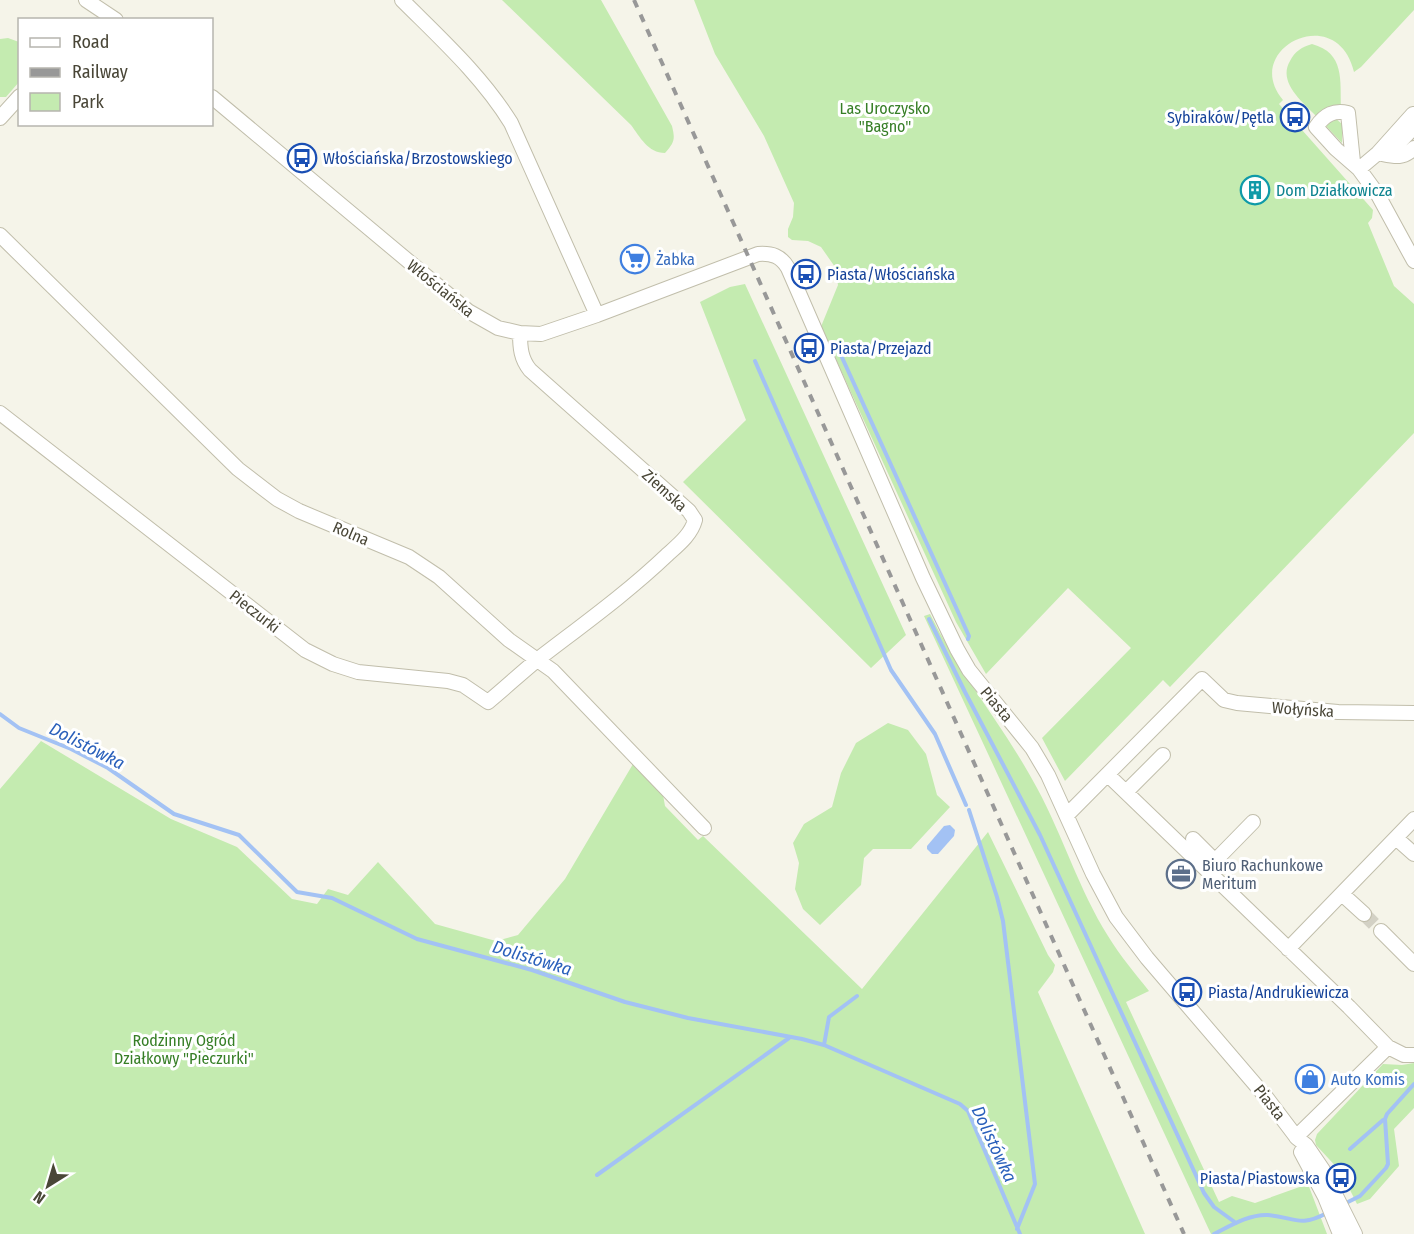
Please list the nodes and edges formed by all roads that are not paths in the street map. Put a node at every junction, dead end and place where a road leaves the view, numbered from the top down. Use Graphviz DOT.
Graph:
graph roads {
  1 [pos="86,0"];
  2 [pos="402,0"];
  3 [pos="99,9"];
  4 [pos="91,18"];
  5 [pos="113,18"];
  6 [pos="18,98"];
  7 [pos="213,98"];
  8 [pos="0,118"];
  9 [pos="1414,121"];
  10 [pos="1414,148"];
  11 [pos="1378,153"];
  12 [pos="0,235"];
  13 [pos="748,257"];
  14 [pos="1414,261"];
  15 [pos="597,315"];
  16 [pos="520,333"];
  17 [pos="0,414"];
  18 [pos="537,660"];
  19 [pos="1414,713"];
  20 [pos="1160,763"];
  21 [pos="1108,775"];
  22 [pos="1126,792"];
  23 [pos="1067,815"];
  24 [pos="1414,819"];
  25 [pos="1253,822"];
  26 [pos="704,828"];
  27 [pos="1396,837"];
  28 [pos="1193,838"];
  29 [pos="1414,854"];
  30 [pos="1211,865"];
  31 [pos="1342,894"];
  32 [pos="1364,914"];
  33 [pos="1381,931"];
  34 [pos="1288,949"];
  35 [pos="1414,964"];
  36 [pos="1388,1047"];
  37 [pos="1414,1055"];
  38 [pos="1296,1137"];
  39 [pos="1340,1225"];
  40 [pos="1355,1234"];
  1 -- 3 [label="street"];
  2 -- 15 [label="street"];
  3 -- 4 [label="street"];
  3 -- 5 [label="street"];
  6 -- 8 [label="street"];
  7 -- 16 [label="street, Włościańska"];
  9 -- 11 [label="street"];
  10 -- 11 [label="street"];
  11 -- 14 [label="street"];
  12 -- 18 [label="street, Rolna"];
  13 -- 15 [label="street, Włościańska"];
  13 -- 23 [label="street, Piasta"];
  15 -- 16 [label="street, Włościańska"];
  16 -- 18 [label="street, Ziemska"];
  17 -- 18 [label="street, Pieczurki"];
  18 -- 26 [label="street, Rolna"];
  19 -- 21 [label="street, Wołyńska"];
  20 -- 22 [label="street"];
  21 -- 22 [label="street"];
  21 -- 23 [label="street"];
  22 -- 30 [label="street"];
  23 -- 38 [label="street, Piasta"];
  24 -- 27 [label="street"];
  25 -- 30 [label="street"];
  27 -- 29 [label="street"];
  27 -- 31 [label="street"];
  28 -- 30 [label="street"];
  30 -- 34 [label="street"];
  31 -- 32 [label="street"];
  31 -- 34 [label="street"];
  33 -- 35 [label="street"];
  34 -- 36 [label="street"];
  36 -- 37 [label="street"];
  36 -- 38 [label="street"];
  38 -- 39 [label="street, Piasta"];
  39 -- 40 [label="street, Piasta"];
}
